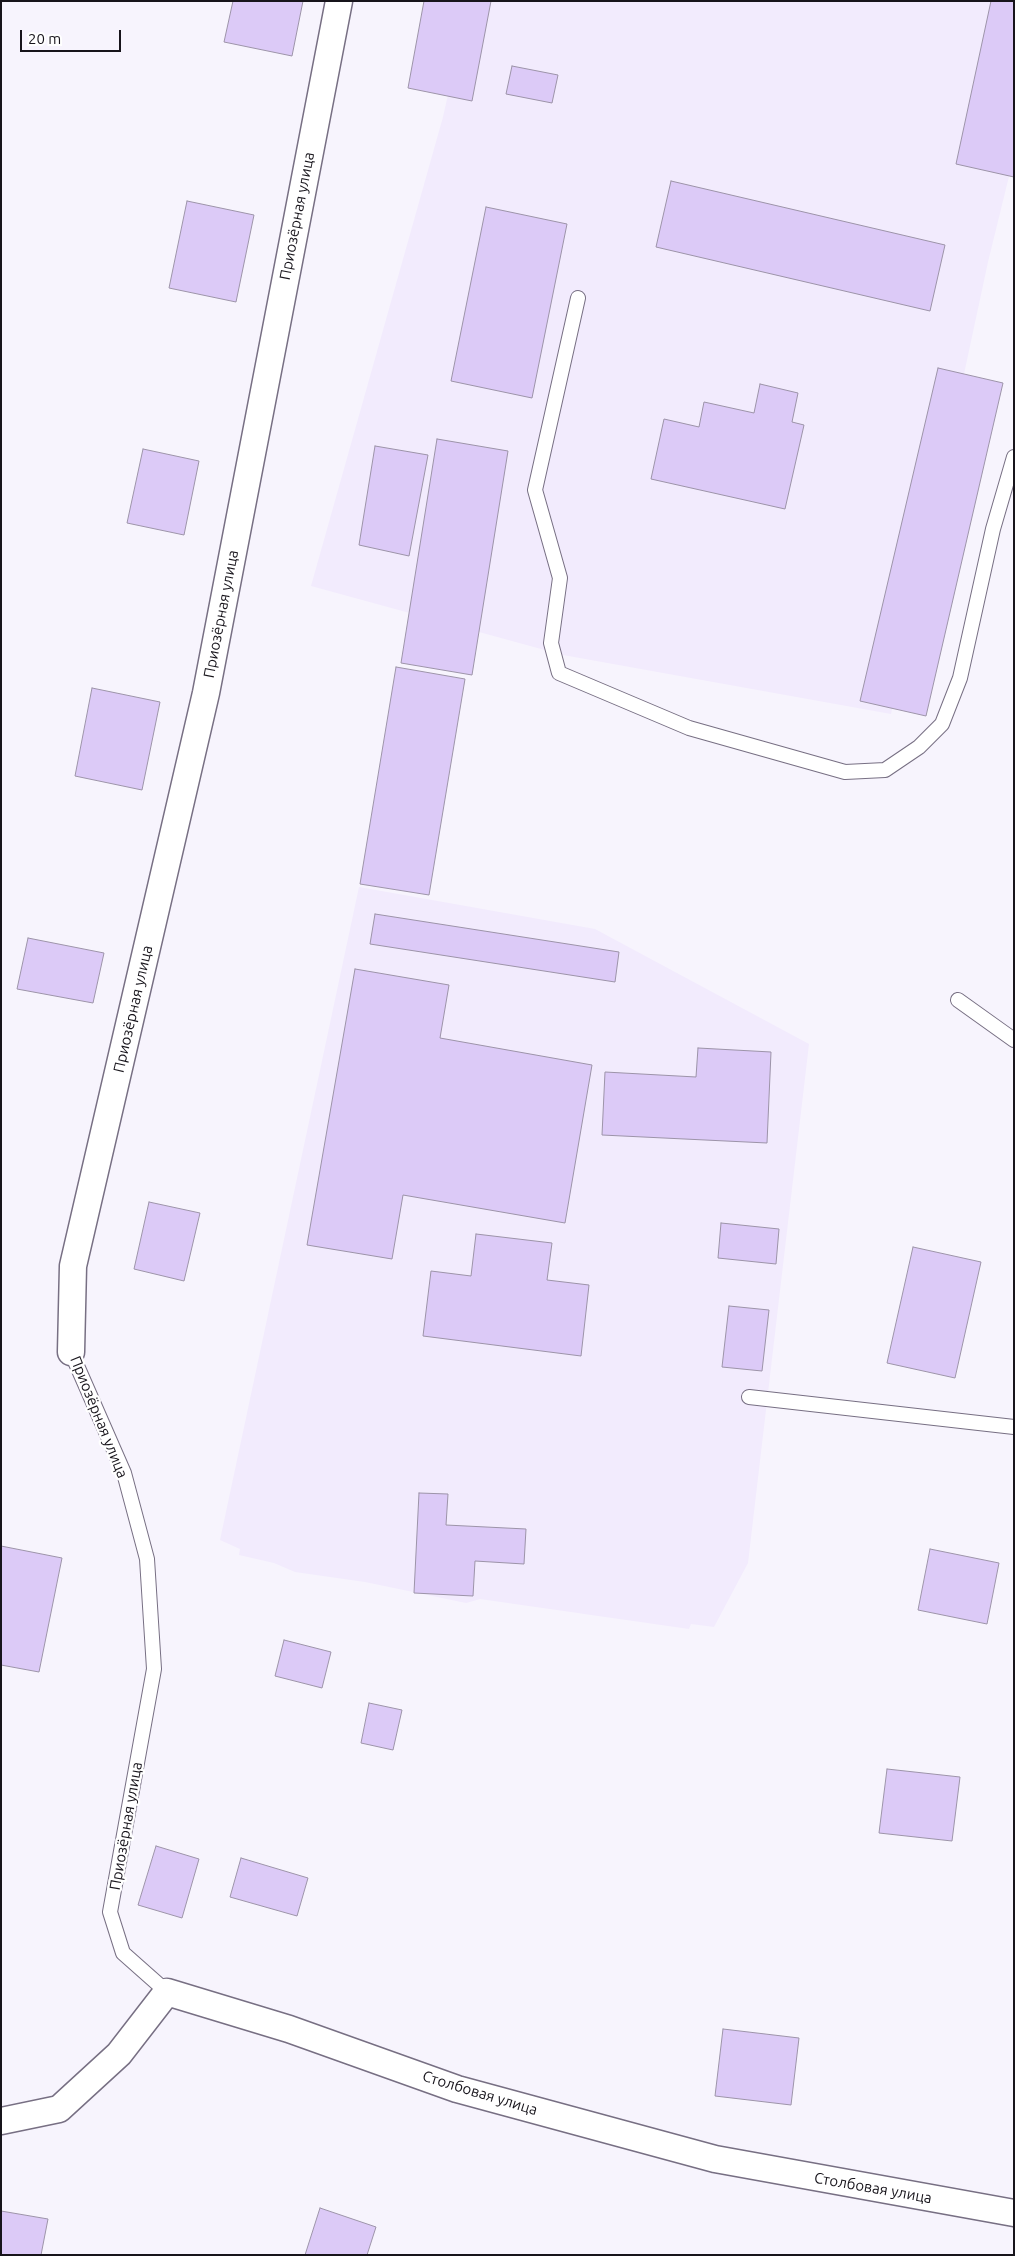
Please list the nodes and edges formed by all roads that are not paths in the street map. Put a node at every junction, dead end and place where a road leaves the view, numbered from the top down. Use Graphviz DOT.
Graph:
graph roads {
  1 [pos="339,1"];
  2 [pos="578,298"];
  3 [pos="1014,457"];
  4 [pos="958,1000"];
  5 [pos="1014,1040"];
  6 [pos="71,1352"];
  7 [pos="749,1397"];
  8 [pos="1014,1428"];
  9 [pos="167,1992"];
  10 [pos="1,2120"];
  11 [pos="1014,2213"];
  1 -- 6 [label="street, Приозёрная улица"];
  2 -- 3 [label="lane"];
  4 -- 5 [label="lane"];
  6 -- 9 [label="lane, Приозёрная улица"];
  7 -- 8 [label="lane"];
  9 -- 10 [label="street"];
  9 -- 11 [label="street, Столбовая улица"];
}
